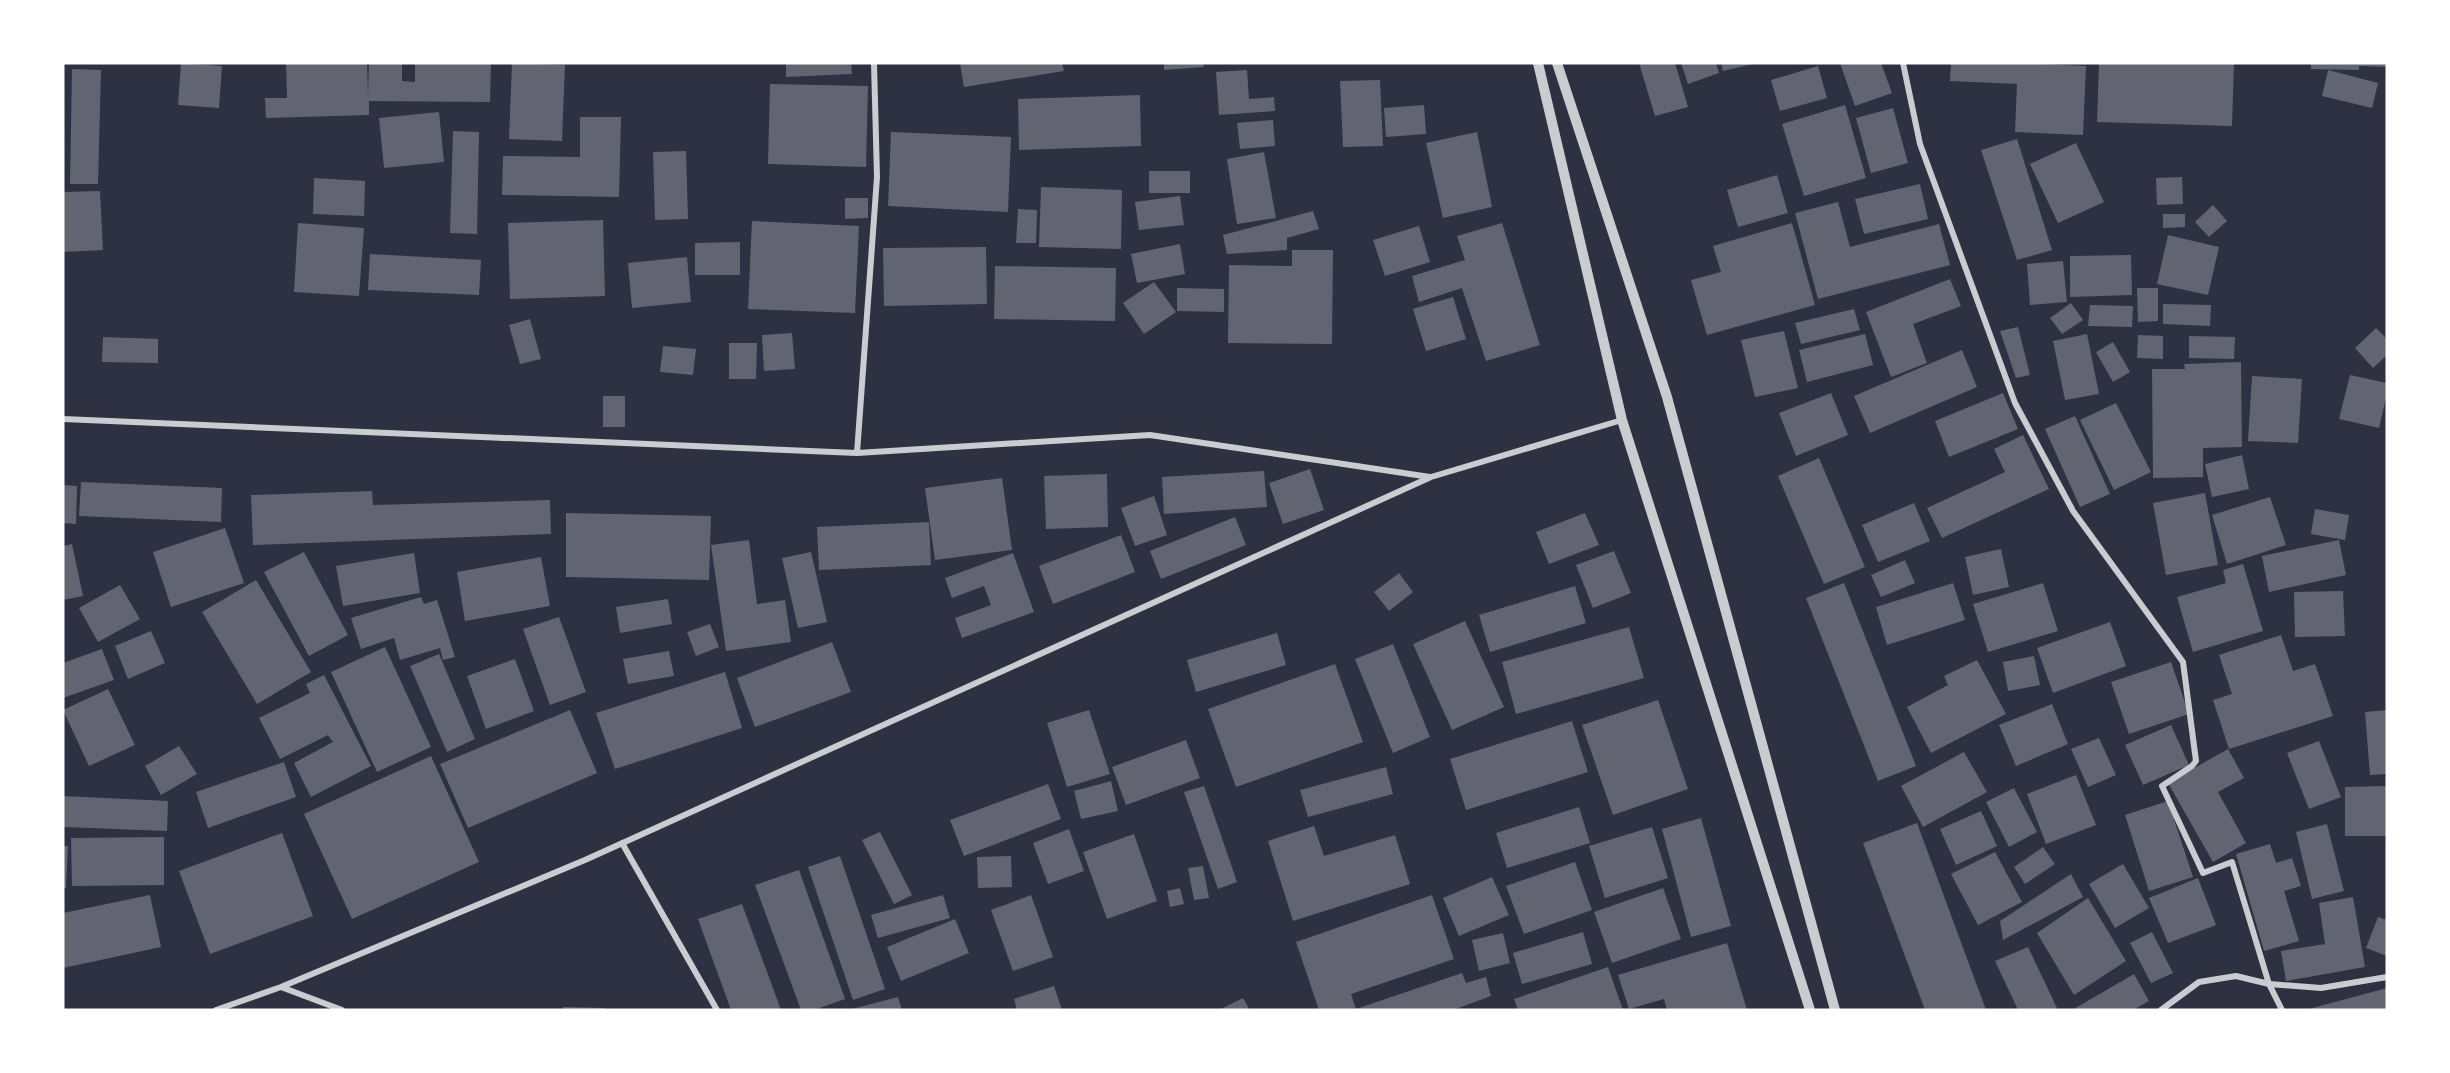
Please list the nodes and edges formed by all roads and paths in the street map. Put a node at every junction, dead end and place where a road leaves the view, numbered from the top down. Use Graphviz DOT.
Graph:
graph roads {
  1 [pos="874,63"];
  2 [pos="1538,63"];
  3 [pos="1557,63"];
  4 [pos="1903,63"];
  5 [pos="63,420"];
  6 [pos="1622,420"];
  7 [pos="857,453"];
  8 [pos="1431,477"];
  9 [pos="622,843"];
  10 [pos="2387,976"];
  11 [pos="2269,984"];
  12 [pos="281,987"];
  13 [pos="216,1010"];
  14 [pos="342,1010"];
  15 [pos="717,1010"];
  16 [pos="1810,1010"];
  17 [pos="1835,1010"];
  18 [pos="2161,1010"];
  19 [pos="2282,1010"];
  1 -- 7 [label="street"];
  2 -- 6 [label="street"];
  3 -- 17 [label="street"];
  4 -- 11 [label="street"];
  5 -- 7 [label="street"];
  6 -- 8 [label="street"];
  6 -- 16 [label="street"];
  7 -- 8 [label="street"];
  8 -- 9 [label="street"];
  9 -- 12 [label="street"];
  9 -- 15 [label="street"];
  10 -- 11 [label="street"];
  11 -- 18 [label="street"];
  11 -- 19 [label="street"];
  12 -- 13 [label="street"];
  12 -- 14 [label="street"];
}
